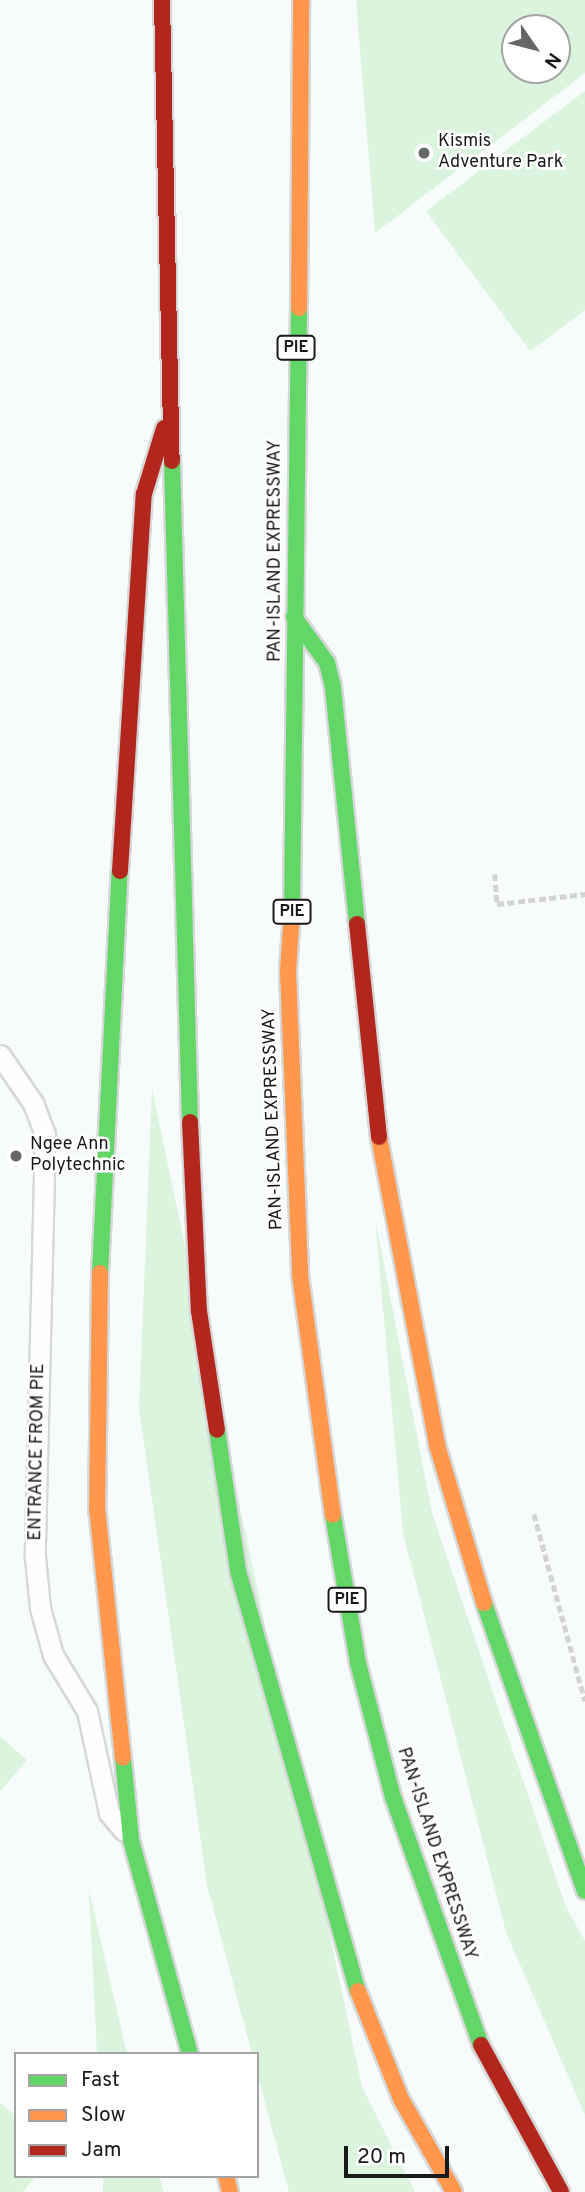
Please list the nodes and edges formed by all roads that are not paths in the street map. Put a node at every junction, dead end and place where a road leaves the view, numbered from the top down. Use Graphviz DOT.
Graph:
graph roads {
  1 [pos="162,0"];
  2 [pos="301,0"];
  3 [pos="174,403"];
  4 [pos="295,617"];
  5 [pos="0,1055"];
  6 [pos="131,1840"];
  7 [pos="585,1891"];
  8 [pos="189,2052"];
  9 [pos="454,2192"];
  10 [pos="561,2192"];
  1 -- 3 [label="highway"];
  2 -- 4 [label="highway, PAN-ISLAND EXPRESSWAY / PIE"];
  3 -- 6 [label="highway"];
  3 -- 9 [label="highway"];
  4 -- 7 [label="highway"];
  4 -- 10 [label="highway, PAN-ISLAND EXPRESSWAY / PIE"];
  5 -- 6 [label="lane, ENTRANCE FROM PIE"];
  6 -- 8 [label="highway"];
}
